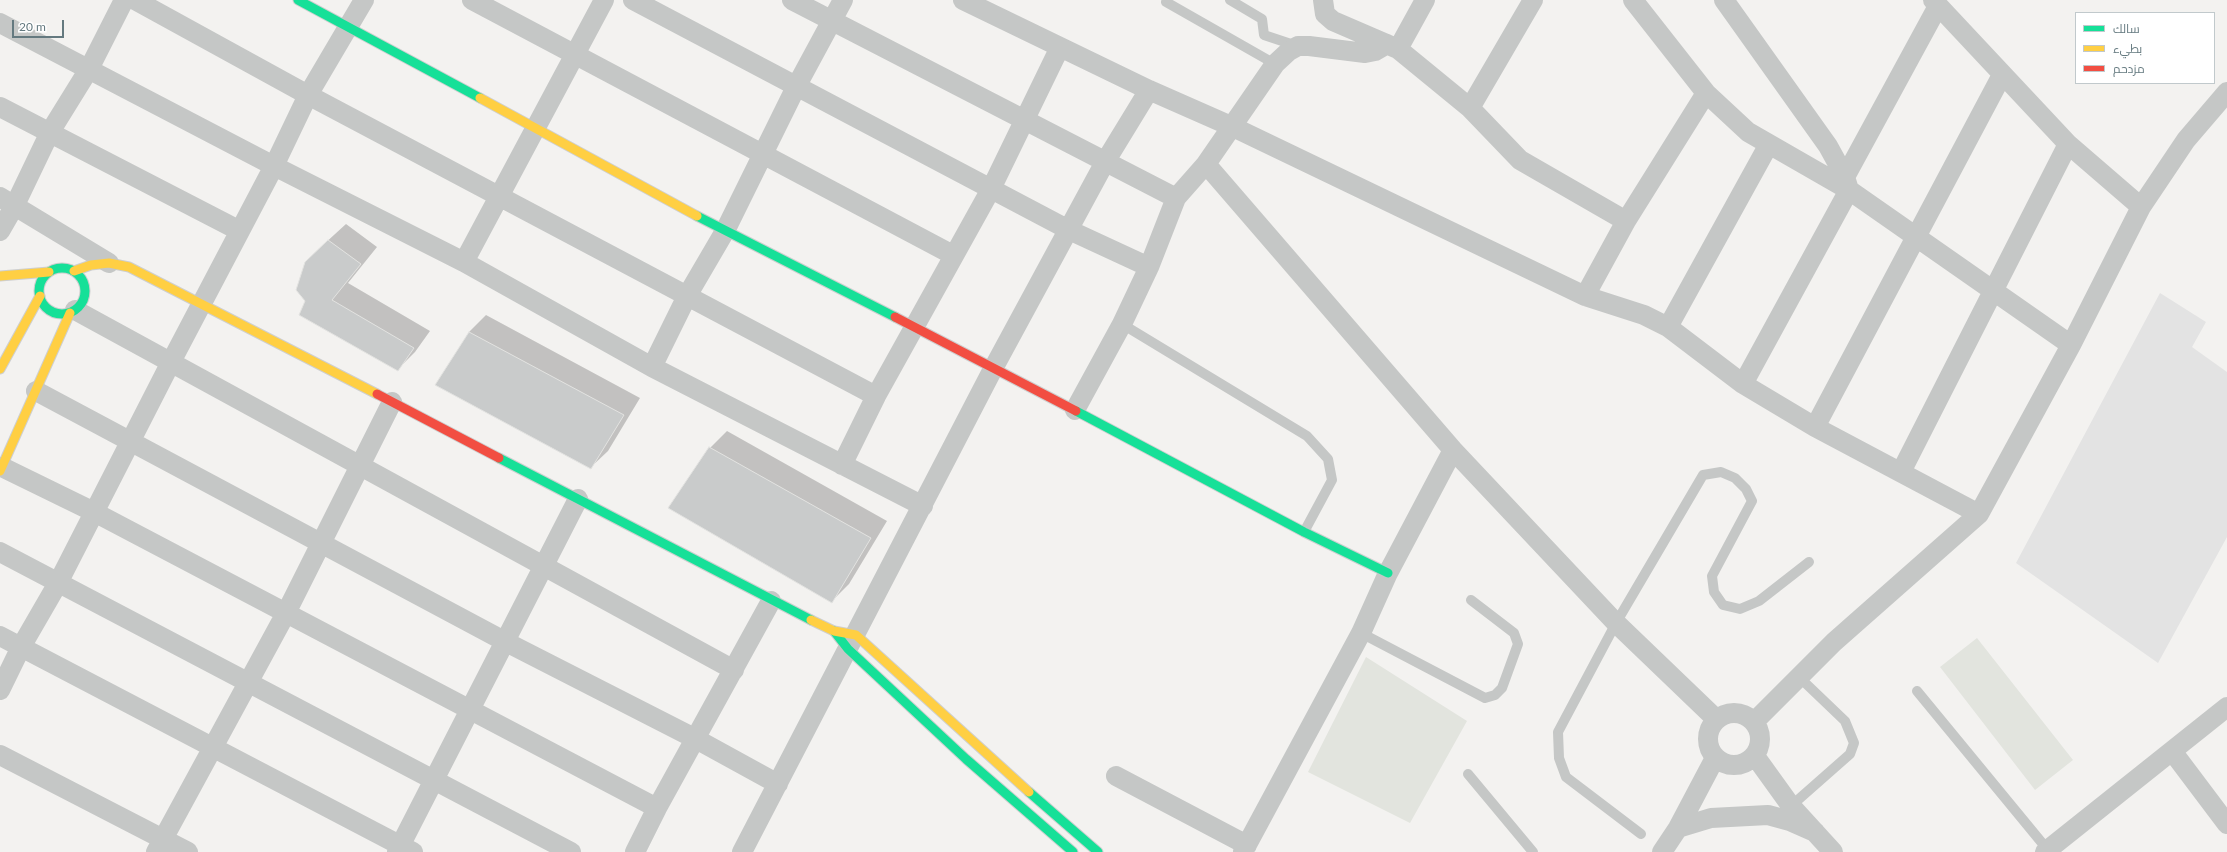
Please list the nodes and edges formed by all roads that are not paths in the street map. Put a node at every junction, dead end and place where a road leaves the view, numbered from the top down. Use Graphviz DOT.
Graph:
graph roads {
  1 [pos="124,0"];
  2 [pos="135,0"];
  3 [pos="298,0"];
  4 [pos="364,0"];
  5 [pos="472,0"];
  6 [pos="604,0"];
  7 [pos="633,0"];
  8 [pos="792,0"];
  9 [pos="843,0"];
  10 [pos="962,0"];
  11 [pos="1167,0"];
  12 [pos="1230,0"];
  13 [pos="1323,0"];
  14 [pos="1425,0"];
  15 [pos="1533,0"];
  16 [pos="1633,0"];
  17 [pos="1724,0"];
  18 [pos="1935,3"];
  19 [pos="831,21"];
  20 [pos="0,23"];
  21 [pos="348,27"];
  22 [pos="1298,46"];
  23 [pos="1392,46"];
  24 [pos="1060,47"];
  25 [pos="575,55"];
  26 [pos="1275,64"];
  27 [pos="88,69"];
  28 [pos="2002,75"];
  29 [pos="796,87"];
  30 [pos="1149,90"];
  31 [pos="1706,92"];
  32 [pos="2227,92"];
  33 [pos="308,95"];
  34 [pos="0,107"];
  35 [pos="1470,108"];
  36 [pos="1024,119"];
  37 [pos="1233,127"];
  38 [pos="536,128"];
  39 [pos="50,132"];
  40 [pos="1769,144"];
  41 [pos="2068,144"];
  42 [pos="764,155"];
  43 [pos="1105,162"];
  44 [pos="1206,164"];
  45 [pos="274,166"];
  46 [pos="1847,184"];
  47 [pos="991,189"];
  48 [pos="500,196"];
  49 [pos="1176,198"];
  50 [pos="8,201"];
  51 [pos="2141,207"];
  52 [pos="1626,221"];
  53 [pos="1069,230"];
  54 [pos="0,231"];
  55 [pos="240,231"];
  56 [pos="725,231"];
  57 [pos="1916,237"];
  58 [pos="954,255"];
  59 [pos="464,262"];
  60 [pos="108,263"];
  61 [pos="1149,267"];
  62 [pos="74,271"];
  63 [pos="50,272"];
  64 [pos="0,276"];
  65 [pos="0,280"];
  66 [pos="17,284"];
  67 [pos="1992,290"];
  68 [pos="37,291"];
  69 [pos="687,296"];
  70 [pos="1585,296"];
  71 [pos="202,304"];
  72 [pos="72,311"];
  73 [pos="1122,324"];
  74 [pos="914,326"];
  75 [pos="1668,327"];
  76 [pos="2071,345"];
  77 [pos="171,362"];
  78 [pos="652,366"];
  79 [pos="994,367"];
  80 [pos="0,369"];
  81 [pos="1744,384"];
  82 [pos="36,390"];
  83 [pos="876,396"];
  84 [pos="392,402"];
  85 [pos="1075,410"];
  86 [pos="1815,427"];
  87 [pos="131,441"];
  88 [pos="1453,450"];
  89 [pos="842,464"];
  90 [pos="361,466"];
  91 [pos="1,469"];
  92 [pos="1901,472"];
  93 [pos="578,499"];
  94 [pos="923,506"];
  95 [pos="94,512"];
  96 [pos="1979,514"];
  97 [pos="1304,532"];
  98 [pos="321,543"];
  99 [pos="0,552"];
  100 [pos="1810,562"];
  101 [pos="543,565"];
  102 [pos="1388,573"];
  103 [pos="58,583"];
  104 [pos="1471,600"];
  105 [pos="771,601"];
  106 [pos="286,613"];
  107 [pos="1616,623"];
  108 [pos="834,631"];
  109 [pos="1361,633"];
  110 [pos="0,636"];
  111 [pos="506,642"];
  112 [pos="852,642"];
  113 [pos="21,647"];
  114 [pos="734,670"];
  115 [pos="1799,677"];
  116 [pos="247,682"];
  117 [pos="0,690"];
  118 [pos="1917,691"];
  119 [pos="2227,707"];
  120 [pos="470,710"];
  121 [pos="1716,719"];
  122 [pos="1754,722"];
  123 [pos="696,739"];
  124 [pos="212,747"];
  125 [pos="2172,751"];
  126 [pos="0,756"];
  127 [pos="1755,756"];
  128 [pos="1715,758"];
  129 [pos="1468,774"];
  130 [pos="1116,776"];
  131 [pos="433,780"];
  132 [pos="778,784"];
  133 [pos="1791,806"];
  134 [pos="657,808"];
  135 [pos="2227,824"];
  136 [pos="1678,828"];
  137 [pos="1815,832"];
  138 [pos="1641,834"];
  139 [pos="160,845"];
  140 [pos="1245,848"];
  141 [pos="403,850"];
  142 [pos="2046,850"];
  143 [pos="188,852"];
  144 [pos="571,852"];
  145 [pos="635,852"];
  146 [pos="742,852"];
  147 [pos="1073,852"];
  148 [pos="1098,852"];
  149 [pos="1533,852"];
  150 [pos="1662,852"];
  151 [pos="1832,852"];
  1 -- 27 [label="street"];
  2 -- 33 [label="street"];
  3 -- 21 [label="street"];
  4 -- 21 [label="street"];
  5 -- 25 [label="street"];
  6 -- 25 [label="street"];
  7 -- 29 [label="street"];
  8 -- 19 [label="street"];
  9 -- 19 [label="street"];
  10 -- 24 [label="street"];
  11 -- 26 [label="lane"];
  12 -- 22 [label="lane"];
  13 -- 23 [label="street"];
  14 -- 23 [label="street"];
  15 -- 35 [label="street"];
  16 -- 31 [label="street"];
  17 -- 46 [label="street"];
  18 -- 28 [label="street"];
  18 -- 46 [label="street"];
  19 -- 29 [label="street"];
  19 -- 36 [label="street"];
  20 -- 27 [label="street"];
  21 -- 33 [label="street"];
  21 -- 38 [label="street"];
  22 -- 23 [label="street"];
  22 -- 26 [label="street"];
  23 -- 35 [label="street"];
  24 -- 30 [label="street"];
  24 -- 36 [label="street"];
  25 -- 38 [label="street"];
  25 -- 42 [label="street"];
  26 -- 37 [label="street"];
  27 -- 39 [label="street"];
  27 -- 45 [label="street"];
  28 -- 41 [label="street"];
  28 -- 57 [label="street"];
  29 -- 42 [label="street"];
  29 -- 47 [label="street"];
  30 -- 37 [label="street"];
  30 -- 43 [label="street"];
  31 -- 40 [label="street"];
  31 -- 52 [label="street"];
  32 -- 51 [label="street"];
  33 -- 45 [label="street"];
  33 -- 48 [label="street"];
  34 -- 39 [label="street"];
  35 -- 52 [label="street"];
  36 -- 43 [label="street"];
  36 -- 47 [label="street"];
  37 -- 44 [label="street"];
  37 -- 70 [label="street"];
  38 -- 48 [label="street"];
  38 -- 56 [label="street"];
  39 -- 50 [label="street"];
  39 -- 55 [label="street"];
  40 -- 46 [label="street"];
  40 -- 75 [label="street"];
  41 -- 51 [label="street"];
  41 -- 67 [label="street"];
  42 -- 56 [label="street"];
  42 -- 58 [label="street"];
  43 -- 49 [label="street"];
  43 -- 53 [label="street"];
  44 -- 49 [label="street"];
  44 -- 88 [label="street"];
  45 -- 55 [label="street"];
  45 -- 59 [label="street"];
  46 -- 57 [label="street"];
  46 -- 81 [label="street"];
  47 -- 53 [label="street"];
  47 -- 58 [label="street"];
  48 -- 59 [label="street"];
  48 -- 69 [label="street"];
  49 -- 61 [label="street"];
  50 -- 54 [label="street"];
  50 -- 60 [label="street"];
  51 -- 76 [label="street"];
  52 -- 70 [label="street"];
  53 -- 61 [label="street"];
  53 -- 79 [label="street"];
  55 -- 71 [label="street"];
  56 -- 69 [label="street"];
  56 -- 74 [label="street"];
  57 -- 67 [label="street"];
  57 -- 86 [label="street"];
  58 -- 74 [label="street"];
  59 -- 78 [label="street"];
  60 -- 62 [label="street"];
  60 -- 71 [label="street"];
  61 -- 73 [label="street"];
  62 -- 63 [label="street"];
  62 -- 72 [label="street"];
  63 -- 64 [label="street"];
  63 -- 68 [label="street"];
  65 -- 66 [label="street"];
  67 -- 76 [label="street"];
  67 -- 92 [label="street"];
  68 -- 72 [label="street"];
  68 -- 80 [label="street"];
  69 -- 78 [label="street"];
  69 -- 83 [label="street"];
  70 -- 75 [label="street"];
  71 -- 77 [label="street"];
  71 -- 84 [label="street"];
  72 -- 77 [label="street"];
  72 -- 82 [label="street"];
  73 -- 85 [label="street"];
  73 -- 97 [label="lane"];
  74 -- 79 [label="street"];
  74 -- 83 [label="street"];
  75 -- 81 [label="street"];
  76 -- 96 [label="street"];
  77 -- 87 [label="street"];
  77 -- 90 [label="street"];
  78 -- 89 [label="street"];
  79 -- 85 [label="street"];
  79 -- 94 [label="street"];
  81 -- 86 [label="street"];
  82 -- 87 [label="street"];
  82 -- 91 [label="street"];
  83 -- 89 [label="street"];
  84 -- 90 [label="street"];
  84 -- 93 [label="street"];
  85 -- 97 [label="street"];
  86 -- 92 [label="street"];
  87 -- 95 [label="street"];
  87 -- 98 [label="street"];
  88 -- 102 [label="street"];
  88 -- 107 [label="street"];
  89 -- 94 [label="street"];
  90 -- 98 [label="street"];
  90 -- 101 [label="street"];
  91 -- 95 [label="street"];
  92 -- 96 [label="street"];
  93 -- 101 [label="street"];
  93 -- 105 [label="street"];
  94 -- 112 [label="street"];
  95 -- 103 [label="street"];
  95 -- 106 [label="street"];
  96 -- 115 [label="street"];
  97 -- 102 [label="street"];
  98 -- 106 [label="street"];
  98 -- 111 [label="street"];
  99 -- 103 [label="street"];
  100 -- 107 [label="lane"];
  101 -- 111 [label="street"];
  101 -- 114 [label="street"];
  102 -- 109 [label="street"];
  103 -- 113 [label="street"];
  103 -- 116 [label="street"];
  104 -- 109 [label="lane"];
  105 -- 108 [label="street"];
  105 -- 114 [label="street"];
  106 -- 116 [label="street"];
  106 -- 120 [label="street"];
  107 -- 121 [label="street"];
  107 -- 138 [label="lane"];
  108 -- 112 [label="street"];
  108 -- 112 [label="street"];
  109 -- 140 [label="street"];
  110 -- 113 [label="street"];
  111 -- 120 [label="street"];
  111 -- 123 [label="street"];
  112 -- 132 [label="street"];
  112 -- 147 [label="street"];
  112 -- 148 [label="street"];
  113 -- 117 [label="street"];
  113 -- 124 [label="street"];
  114 -- 123 [label="street"];
  115 -- 122 [label="street"];
  115 -- 133 [label="lane"];
  116 -- 124 [label="street"];
  116 -- 131 [label="street"];
  118 -- 142 [label="lane"];
  119 -- 125 [label="street"];
  120 -- 131 [label="street"];
  120 -- 134 [label="street"];
  121 -- 122 [label="street"];
  121 -- 128 [label="street"];
  122 -- 127 [label="street"];
  123 -- 132 [label="street"];
  123 -- 134 [label="street"];
  124 -- 139 [label="street"];
  124 -- 141 [label="street"];
  125 -- 135 [label="street"];
  125 -- 142 [label="street"];
  126 -- 139 [label="street"];
  127 -- 128 [label="street"];
  127 -- 133 [label="street"];
  128 -- 136 [label="street"];
  129 -- 149 [label="lane"];
  130 -- 140 [label="street"];
  131 -- 141 [label="street"];
  131 -- 144 [label="street"];
  132 -- 146 [label="street"];
  133 -- 137 [label="street"];
  134 -- 145 [label="street"];
  136 -- 137 [label="street"];
  136 -- 150 [label="street"];
  137 -- 151 [label="street"];
  139 -- 143 [label="street"];
}
